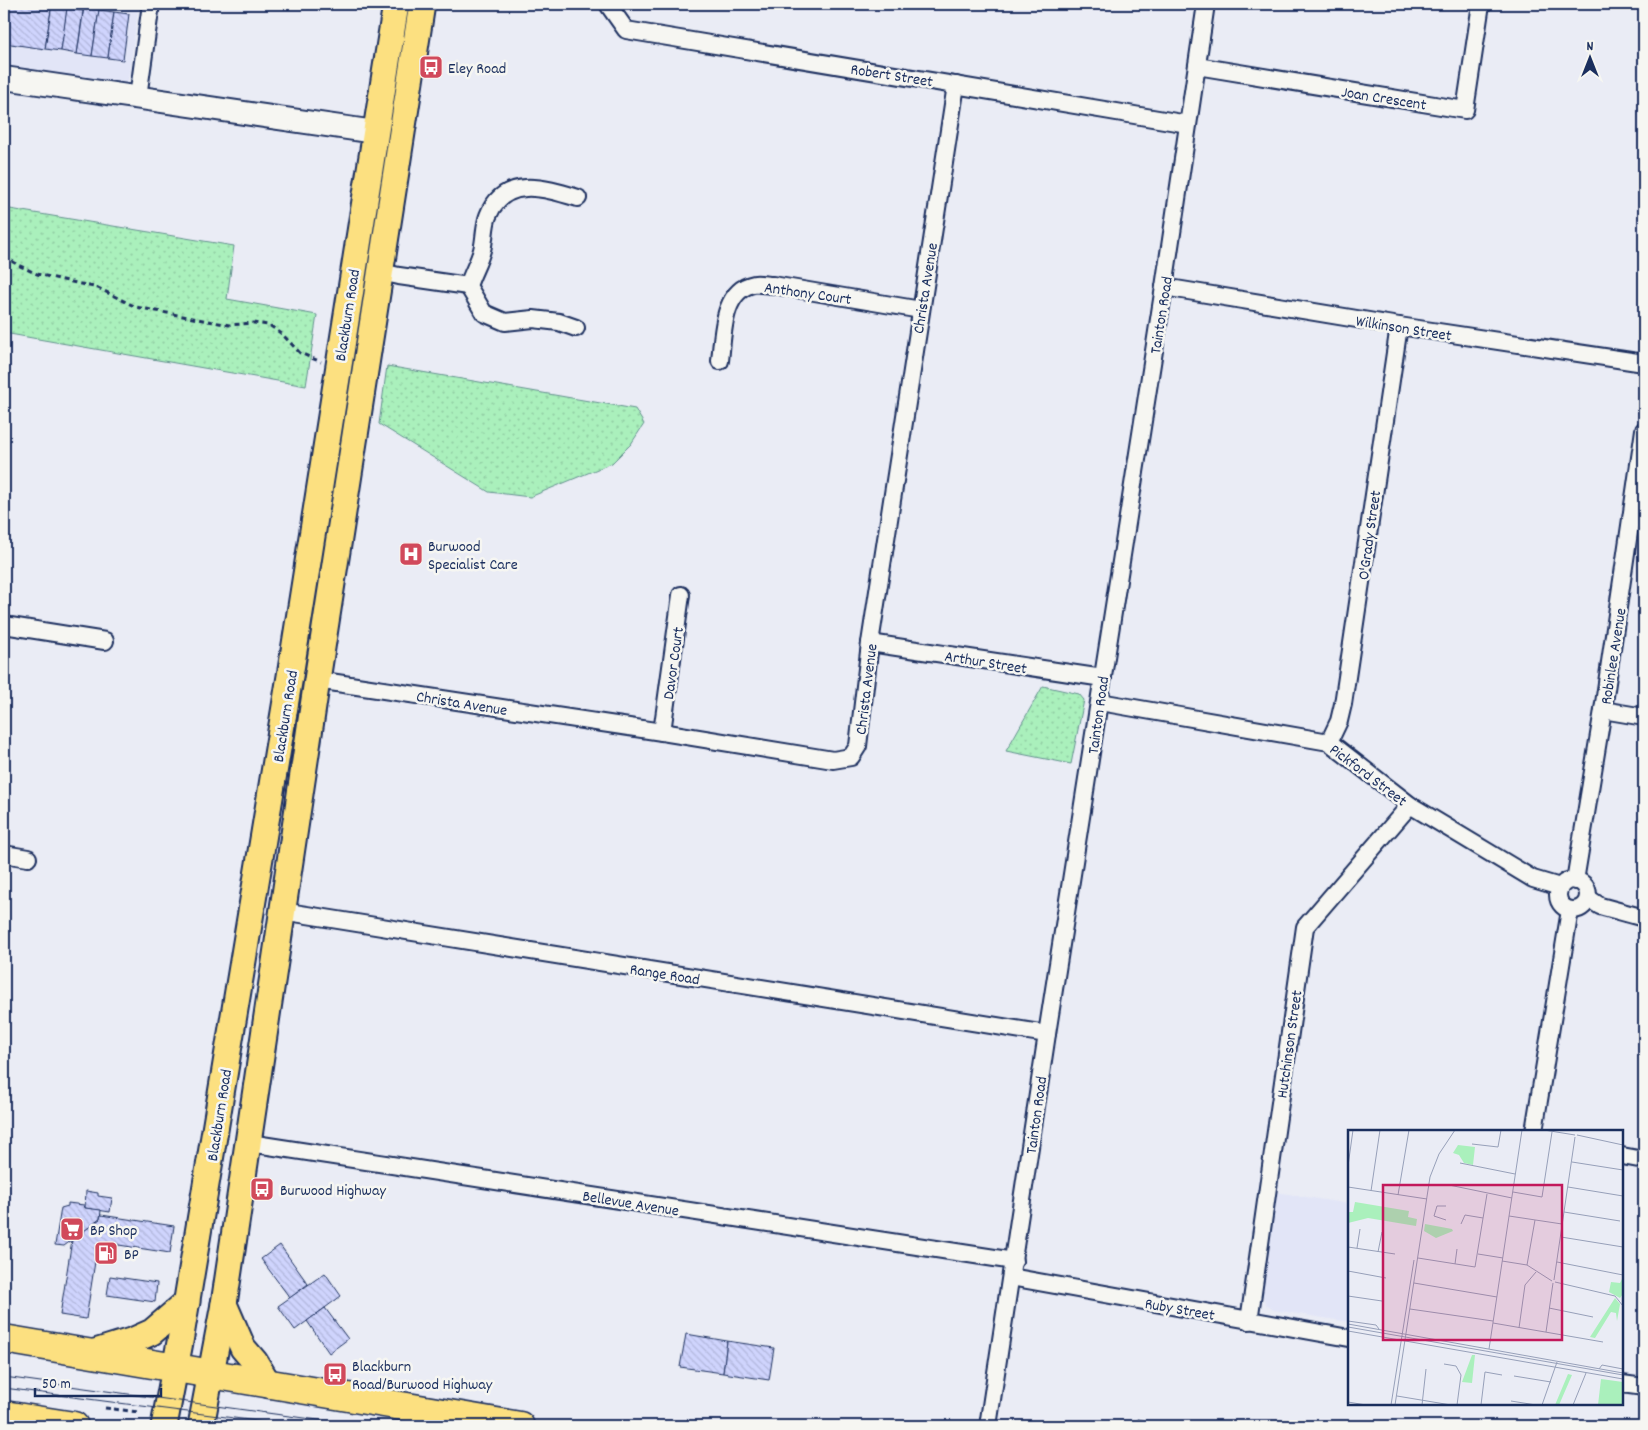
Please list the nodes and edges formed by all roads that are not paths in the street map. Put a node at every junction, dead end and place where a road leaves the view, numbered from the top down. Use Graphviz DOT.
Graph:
graph roads {
  1 [pos="151,4"];
  2 [pos="396,4"];
  3 [pos="422,4"];
  4 [pos="1206,4"];
  5 [pos="1481,4"];
  6 [pos="608,6"];
  7 [pos="1197,66"];
  8 [pos="4,78"];
  9 [pos="956,85"];
  10 [pos="138,97"];
  11 [pos="1188,124"];
  12 [pos="374,132"];
  13 [pos="402,136"];
  14 [pos="578,198"];
  15 [pos="381,272"];
  16 [pos="468,286"];
  17 [pos="1164,287"];
  18 [pos="921,310"];
  19 [pos="1399,326"];
  20 [pos="576,328"];
  21 [pos="720,361"];
  22 [pos="1644,363"];
  23 [pos="1644,430"];
  24 [pos="1641,487"];
  25 [pos="682,594"];
  26 [pos="4,625"];
  27 [pos="105,641"];
  28 [pos="870,643"];
  29 [pos="290,676"];
  30 [pos="1103,678"];
  31 [pos="317,680"];
  32 [pos="1100,702"];
  33 [pos="1603,710"];
  34 [pos="1644,717"];
  35 [pos="662,732"];
  36 [pos="1329,742"];
  37 [pos="1410,805"];
  38 [pos="4,854"];
  39 [pos="28,858"];
  40 [pos="1568,884"];
  41 [pos="1588,898"];
  42 [pos="1570,910"];
  43 [pos="282,911"];
  44 [pos="1644,918"];
  45 [pos="1047,1034"];
  46 [pos="1534,1130"];
  47 [pos="249,1143"];
  48 [pos="1623,1156"];
  49 [pos="1644,1160"];
  50 [pos="1013,1269"];
  51 [pos="187,1302"];
  52 [pos="224,1304"];
  53 [pos="1250,1321"];
  54 [pos="1348,1338"];
  55 [pos="4,1339"];
  56 [pos="92,1353"];
  57 [pos="176,1368"];
  58 [pos="211,1374"];
  59 [pos="1623,1384"];
  60 [pos="268,1385"];
  61 [pos="1644,1387"];
  62 [pos="4,1414"];
  63 [pos="74,1426"];
  64 [pos="164,1426"];
  65 [pos="201,1426"];
  66 [pos="520,1426"];
  67 [pos="988,1426"];
  1 -- 10 [label="street"];
  2 -- 12 [label="main road, Blackburn Road"];
  3 -- 13 [label="main road, Blackburn Road"];
  4 -- 7 [label="street, Tainton Road"];
  5 -- 7 [label="street, Joan Crescent"];
  6 -- 9 [label="street, Robert Street"];
  7 -- 11 [label="street, Tainton Road"];
  8 -- 10 [label="main road"];
  9 -- 11 [label="street, Robert Street"];
  9 -- 18 [label="street, Christa Avenue"];
  10 -- 12 [label="main road"];
  11 -- 17 [label="street, Tainton Road"];
  12 -- 13 [label="main road"];
  12 -- 29 [label="main road, Blackburn Road"];
  13 -- 15 [label="main road, Blackburn Road"];
  14 -- 16 [label="street"];
  15 -- 16 [label="street"];
  15 -- 31 [label="main road, Blackburn Road"];
  16 -- 20 [label="street"];
  17 -- 19 [label="street, Wilkinson Street"];
  17 -- 30 [label="street, Tainton Road"];
  18 -- 21 [label="street, Anthony Court"];
  18 -- 28 [label="street, Christa Avenue"];
  19 -- 22 [label="street, Wilkinson Street"];
  19 -- 36 [label="street, O'Grady Street"];
  23 -- 24 [label="street, Robinlee Avenue"];
  24 -- 33 [label="street, Robinlee Avenue"];
  25 -- 35 [label="street, Davor Court"];
  26 -- 27 [label="street"];
  28 -- 30 [label="street, Arthur Street"];
  28 -- 35 [label="street, Christa Avenue"];
  29 -- 31 [label="main road"];
  29 -- 51 [label="main road, Blackburn Road"];
  30 -- 32 [label="street, Tainton Road"];
  31 -- 35 [label="street, Christa Avenue"];
  31 -- 43 [label="main road, Blackburn Road"];
  32 -- 36 [label="street, Pickford Street"];
  32 -- 45 [label="street, Tainton Road"];
  33 -- 34 [label="street"];
  33 -- 40 [label="street, Robinlee Avenue"];
  36 -- 37 [label="street, Pickford Street"];
  37 -- 40 [label="street, Pickford Street"];
  37 -- 53 [label="street, Hutchinson Street"];
  38 -- 39 [label="street"];
  40 -- 41 [label="street"];
  40 -- 42 [label="street"];
  41 -- 42 [label="street"];
  41 -- 44 [label="street"];
  42 -- 46 [label="street"];
  43 -- 45 [label="street, Range Road"];
  43 -- 47 [label="main road, Blackburn Road"];
  45 -- 50 [label="street, Tainton Road"];
  47 -- 50 [label="street, Bellevue Avenue"];
  47 -- 52 [label="main road, Blackburn Road"];
  48 -- 49 [label="street"];
  50 -- 53 [label="street, Ruby Street"];
  50 -- 67 [label="street, Tainton Road"];
  51 -- 56 [label="main road"];
  51 -- 57 [label="main road, Blackburn Road"];
  52 -- 58 [label="main road, Blackburn Road"];
  52 -- 60 [label="main road"];
  53 -- 54 [label="street, Ruby Street"];
  55 -- 56 [label="highway"];
  56 -- 57 [label="highway"];
  57 -- 58 [label="highway"];
  57 -- 64 [label="main road, Blackburn Road"];
  58 -- 60 [label="highway"];
  58 -- 65 [label="main road, Blackburn Road"];
  59 -- 61 [label="street"];
  60 -- 66 [label="highway"];
  62 -- 63 [label="highway"];
}
